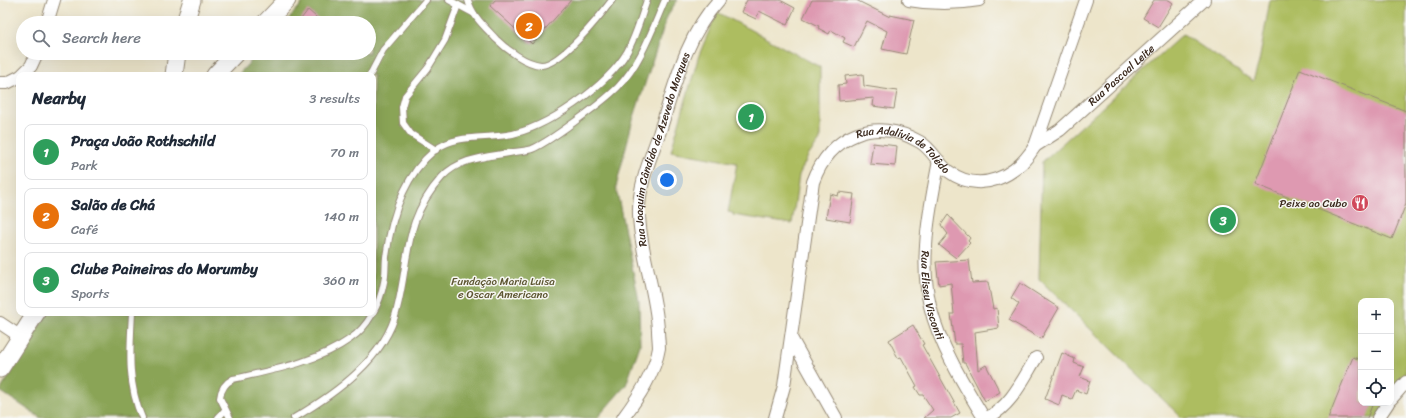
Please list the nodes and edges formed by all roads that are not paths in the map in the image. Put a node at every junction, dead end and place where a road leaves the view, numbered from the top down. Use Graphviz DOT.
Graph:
graph roads {
  1 [pos="54,0"];
  2 [pos="192,0"];
  3 [pos="287,0"];
  4 [pos="426,0"];
  5 [pos="449,0"];
  6 [pos="468,0"];
  7 [pos="612,0"];
  8 [pos="647,0"];
  9 [pos="665,0"];
  10 [pos="719,0"];
  11 [pos="909,0"];
  12 [pos="979,0"];
  13 [pos="1086,0"];
  14 [pos="1204,0"];
  15 [pos="458,5"];
  16 [pos="472,13"];
  17 [pos="49,16"];
  18 [pos="187,16"];
  19 [pos="272,16"];
  20 [pos="34,60"];
  21 [pos="176,60"];
  22 [pos="229,60"];
  23 [pos="25,72"];
  24 [pos="174,72"];
  25 [pos="218,72"];
  26 [pos="372,72"];
  27 [pos="16,79"];
  28 [pos="0,83"];
  29 [pos="1035,146"];
  30 [pos="436,150"];
  31 [pos="939,161"];
  32 [pos="376,306"];
  33 [pos="34,316"];
  34 [pos="132,316"];
  35 [pos="371,316"];
  36 [pos="0,323"];
  37 [pos="21,337"];
  38 [pos="791,338"];
  39 [pos="1036,358"];
  40 [pos="0,369"];
  41 [pos="1406,382"];
  42 [pos="1394,396"];
  43 [pos="1386,406"];
  44 [pos="225,410"];
  45 [pos="142,418"];
  46 [pos="218,418"];
  47 [pos="230,418"];
  48 [pos="294,418"];
  49 [pos="623,418"];
  50 [pos="775,418"];
  51 [pos="836,418"];
  52 [pos="985,418"];
  53 [pos="1378,418"];
  1 -- 17 [label="street"];
  2 -- 18 [label="main road"];
  3 -- 19 [label="main road"];
  4 -- 26 [label="lane"];
  5 -- 15 [label="lane"];
  6 -- 16 [label="lane"];
  7 -- 16 [label="lane"];
  8 -- 30 [label="lane"];
  9 -- 48 [label="lane"];
  10 -- 49 [label="street, Rua Joaquim Cândido de Azevedo Marques"];
  11 -- 12 [label="street"];
  13 -- 29 [label="street, Rua Adalívia de Tolêdo"];
  14 -- 29 [label="street, Rua Pascoal Leite"];
  15 -- 16 [label="lane"];
  15 -- 30 [label="lane"];
  20 -- 23 [label="street"];
  21 -- 24 [label="main road"];
  22 -- 25 [label="main road"];
  27 -- 28 [label="street"];
  29 -- 31 [label="street, Rua Adalívia de Tolêdo"];
  30 -- 32 [label="lane"];
  31 -- 38 [label="street, Rua Adalívia de Tolêdo"];
  31 -- 52 [label="street, Rua Eliseu Visconti"];
  33 -- 37 [label="main road"];
  34 -- 45 [label="lane"];
  35 -- 44 [label="lane"];
  36 -- 37 [label="street"];
  37 -- 40 [label="main road"];
  38 -- 50 [label="street, Rua Adalívia de Tolêdo"];
  38 -- 51 [label="street"];
  39 -- 52 [label="street"];
  41 -- 42 [label="street"];
  43 -- 53 [label="street"];
  44 -- 46 [label="lane"];
  44 -- 47 [label="lane"];
}
